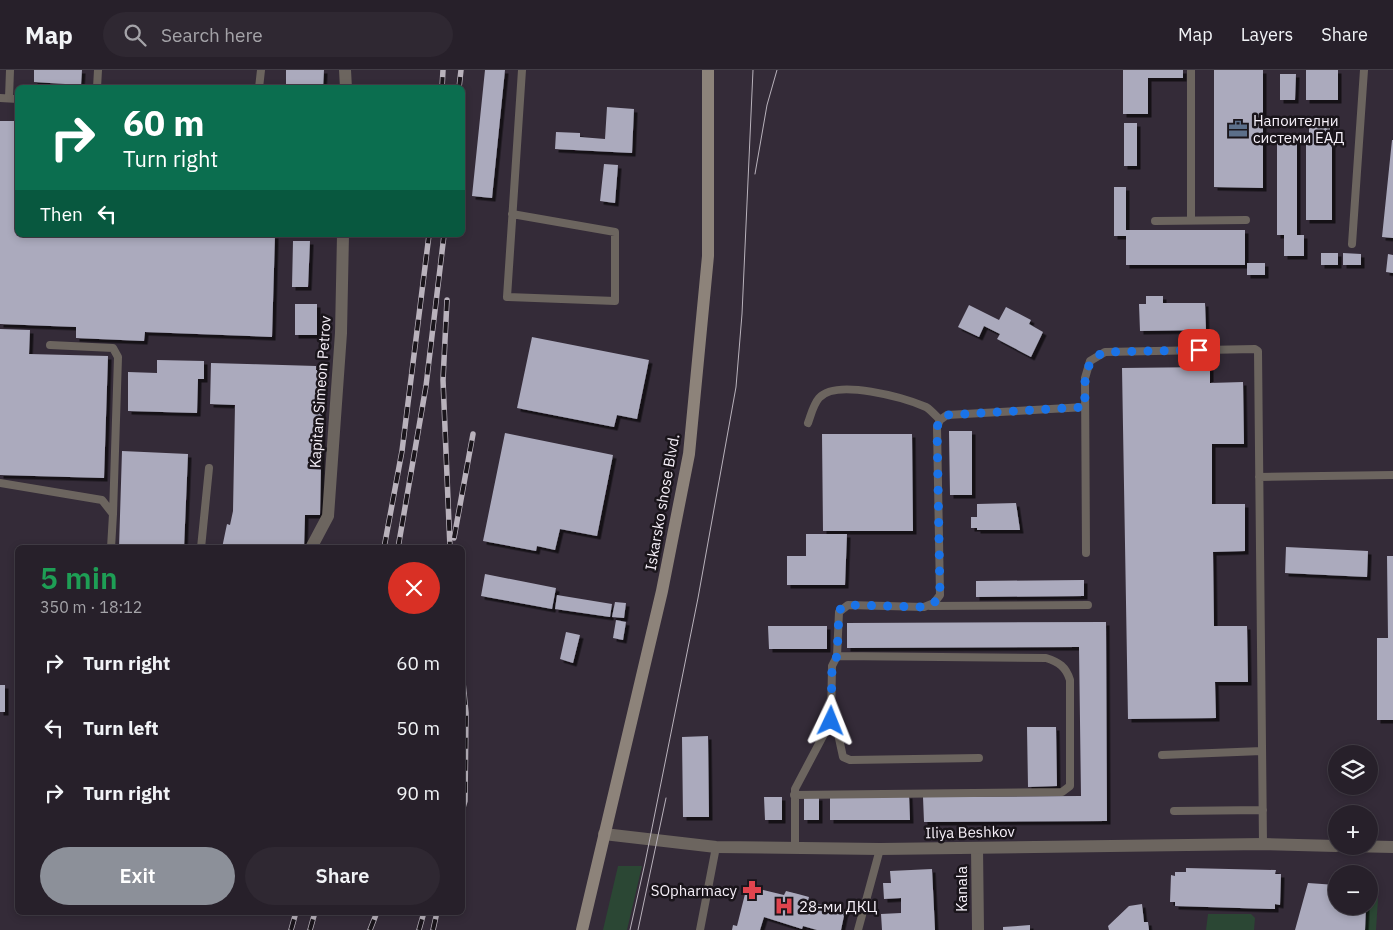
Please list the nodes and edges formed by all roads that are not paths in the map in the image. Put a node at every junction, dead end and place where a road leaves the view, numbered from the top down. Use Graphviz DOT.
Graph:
graph roads {
  1 [pos="10,70"];
  2 [pos="98,70"];
  3 [pos="261,70"];
  4 [pos="345,70"];
  5 [pos="522,70"];
  6 [pos="708,70"];
  7 [pos="1190,70"];
  8 [pos="1364,70"];
  9 [pos="97,85"];
  10 [pos="259,85"];
  11 [pos="346,85"];
  12 [pos="0,98"];
  13 [pos="9,98"];
  14 [pos="15,99"];
  15 [pos="512,214"];
  16 [pos="1191,220"];
  17 [pos="1246,220"];
  18 [pos="1156,221"];
  19 [pos="343,237"];
  20 [pos="1352,244"];
  21 [pos="50,346"];
  22 [pos="1085,407"];
  23 [pos="940,420"];
  24 [pos="808,423"];
  25 [pos="209,468"];
  26 [pos="1393,476"];
  27 [pos="1259,478"];
  28 [pos="0,483"];
  29 [pos="113,514"];
  30 [pos="111,545"];
  31 [pos="201,545"];
  32 [pos="313,545"];
  33 [pos="1086,553"];
  34 [pos="1088,605"];
  35 [pos="930,606"];
  36 [pos="837,656"];
  37 [pos="831,721"];
  38 [pos="1262,751"];
  39 [pos="1162,754"];
  40 [pos="979,758"];
  41 [pos="794,795"];
  42 [pos="1263,810"];
  43 [pos="1174,811"];
  44 [pos="604,834"];
  45 [pos="1263,844"];
  46 [pos="1328,846"];
  47 [pos="716,847"];
  48 [pos="1378,847"];
  49 [pos="795,848"];
  50 [pos="880,848"];
  51 [pos="977,848"];
  52 [pos="1393,848"];
  53 [pos="582,930"];
  54 [pos="700,930"];
  55 [pos="858,930"];
  56 [pos="978,930"];
  1 -- 13 [label="lane"];
  2 -- 9 [label="lane"];
  3 -- 10 [label="lane"];
  4 -- 11 [label="street"];
  5 -- 15 [label="lane"];
  6 -- 44 [label="main road, Iskarsko shose Blvd."];
  7 -- 16 [label="lane"];
  8 -- 20 [label="lane"];
  12 -- 13 [label="lane"];
  13 -- 14 [label="lane"];
  15 -- 15 [label="lane"];
  16 -- 17 [label="lane"];
  16 -- 18 [label="lane"];
  19 -- 32 [label="street, Kapitan Simeon Petrov"];
  21 -- 29 [label="lane"];
  22 -- 23 [label="lane"];
  22 -- 27 [label="lane"];
  22 -- 33 [label="lane"];
  23 -- 24 [label="lane"];
  23 -- 35 [label="lane"];
  25 -- 31 [label="lane"];
  26 -- 27 [label="lane"];
  27 -- 38 [label="lane"];
  28 -- 29 [label="lane"];
  29 -- 30 [label="lane"];
  34 -- 35 [label="lane"];
  35 -- 36 [label="lane"];
  36 -- 37 [label="lane"];
  36 -- 41 [label="lane"];
  37 -- 40 [label="lane"];
  37 -- 41 [label="lane"];
  38 -- 39 [label="lane"];
  38 -- 42 [label="lane"];
  41 -- 49 [label="lane"];
  42 -- 43 [label="lane"];
  42 -- 45 [label="lane"];
  44 -- 47 [label="street, Iliya Beshkov"];
  44 -- 53 [label="main road, Iskarsko shose Blvd."];
  45 -- 46 [label="street, Iliya Beshkov"];
  45 -- 51 [label="street, Iliya Beshkov"];
  47 -- 49 [label="street, Iliya Beshkov"];
  47 -- 54 [label="lane"];
  48 -- 52 [label="street"];
  49 -- 50 [label="street, Iliya Beshkov"];
  50 -- 51 [label="street, Iliya Beshkov"];
  50 -- 55 [label="lane"];
  51 -- 56 [label="street, Kanala"];
}
